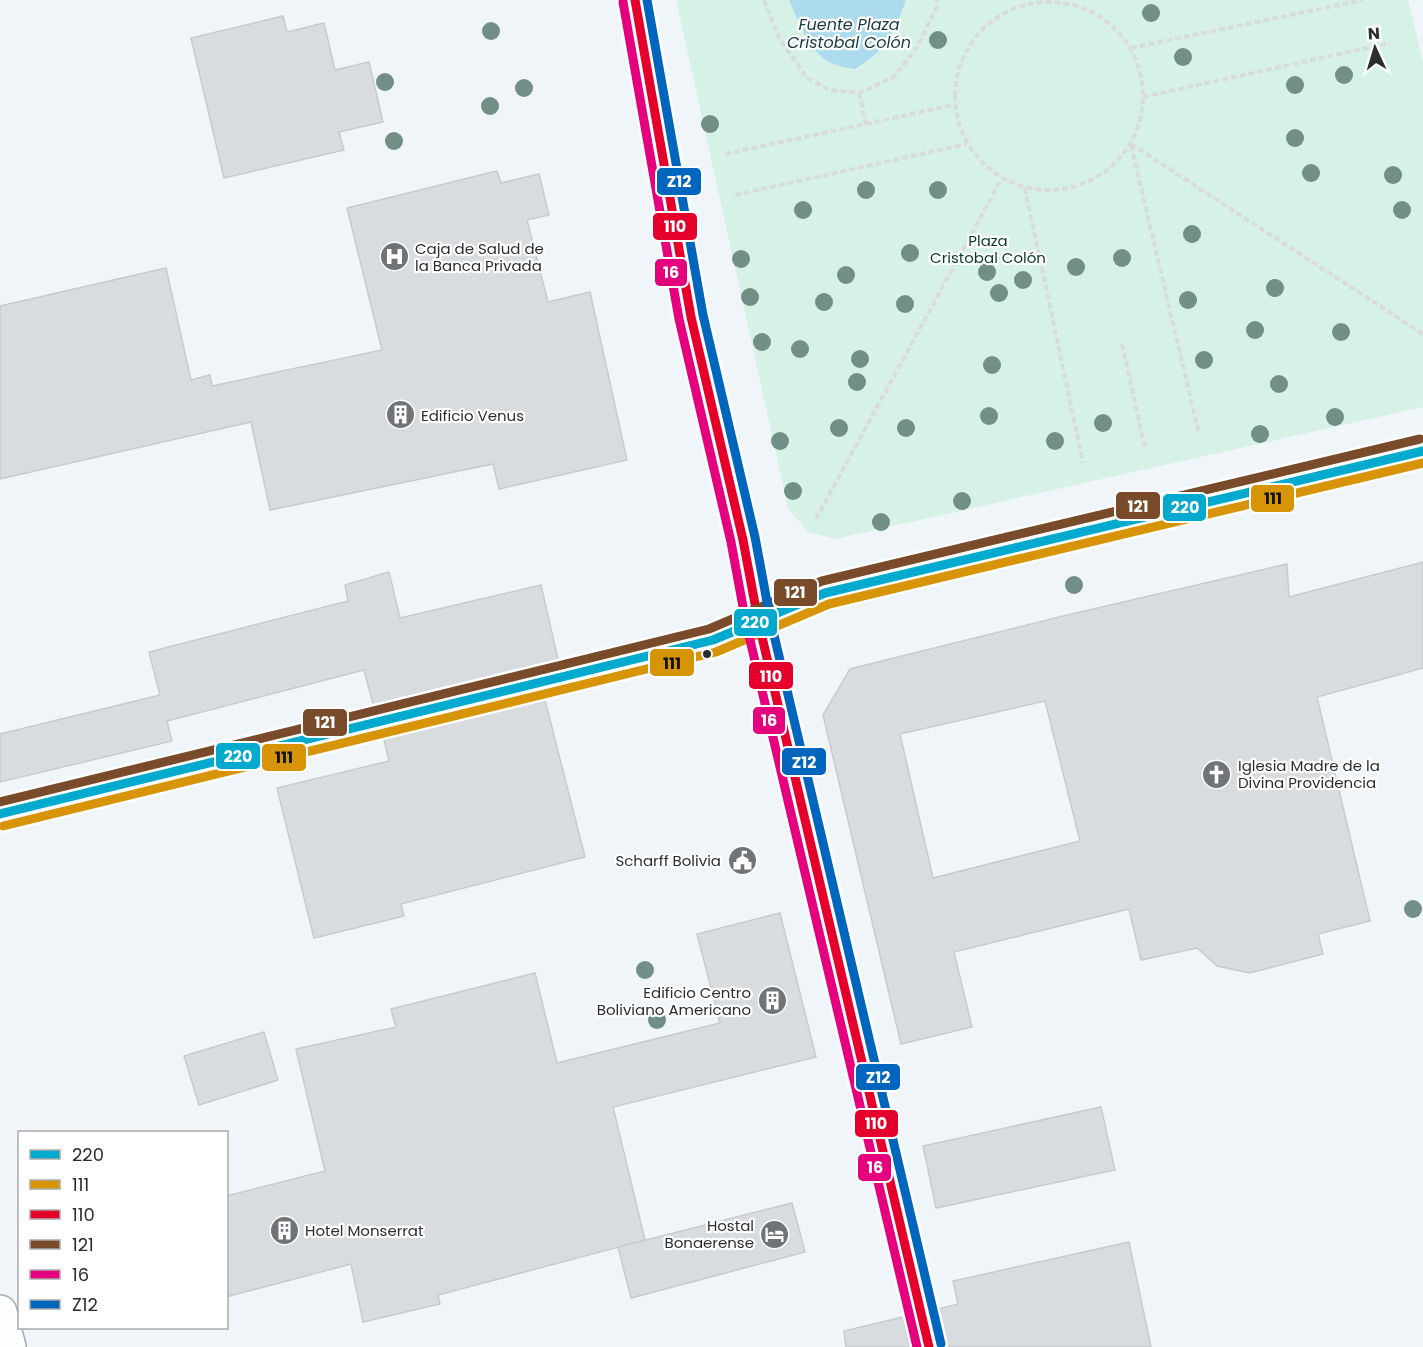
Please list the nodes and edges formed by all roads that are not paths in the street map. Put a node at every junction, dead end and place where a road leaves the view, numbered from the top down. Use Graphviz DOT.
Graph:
graph roads {
  1 [pos="635,0"];
  2 [pos="1423,451"];
  3 [pos="758,620"];
  4 [pos="0,814"];
  5 [pos="0,1312"];
  6 [pos="9,1347"];
  7 [pos="929,1347"];
  1 -- 3 [label="street"];
  2 -- 3 [label="street"];
  3 -- 4 [label="street"];
  3 -- 7 [label="street"];
  5 -- 6 [label="street"];
}
